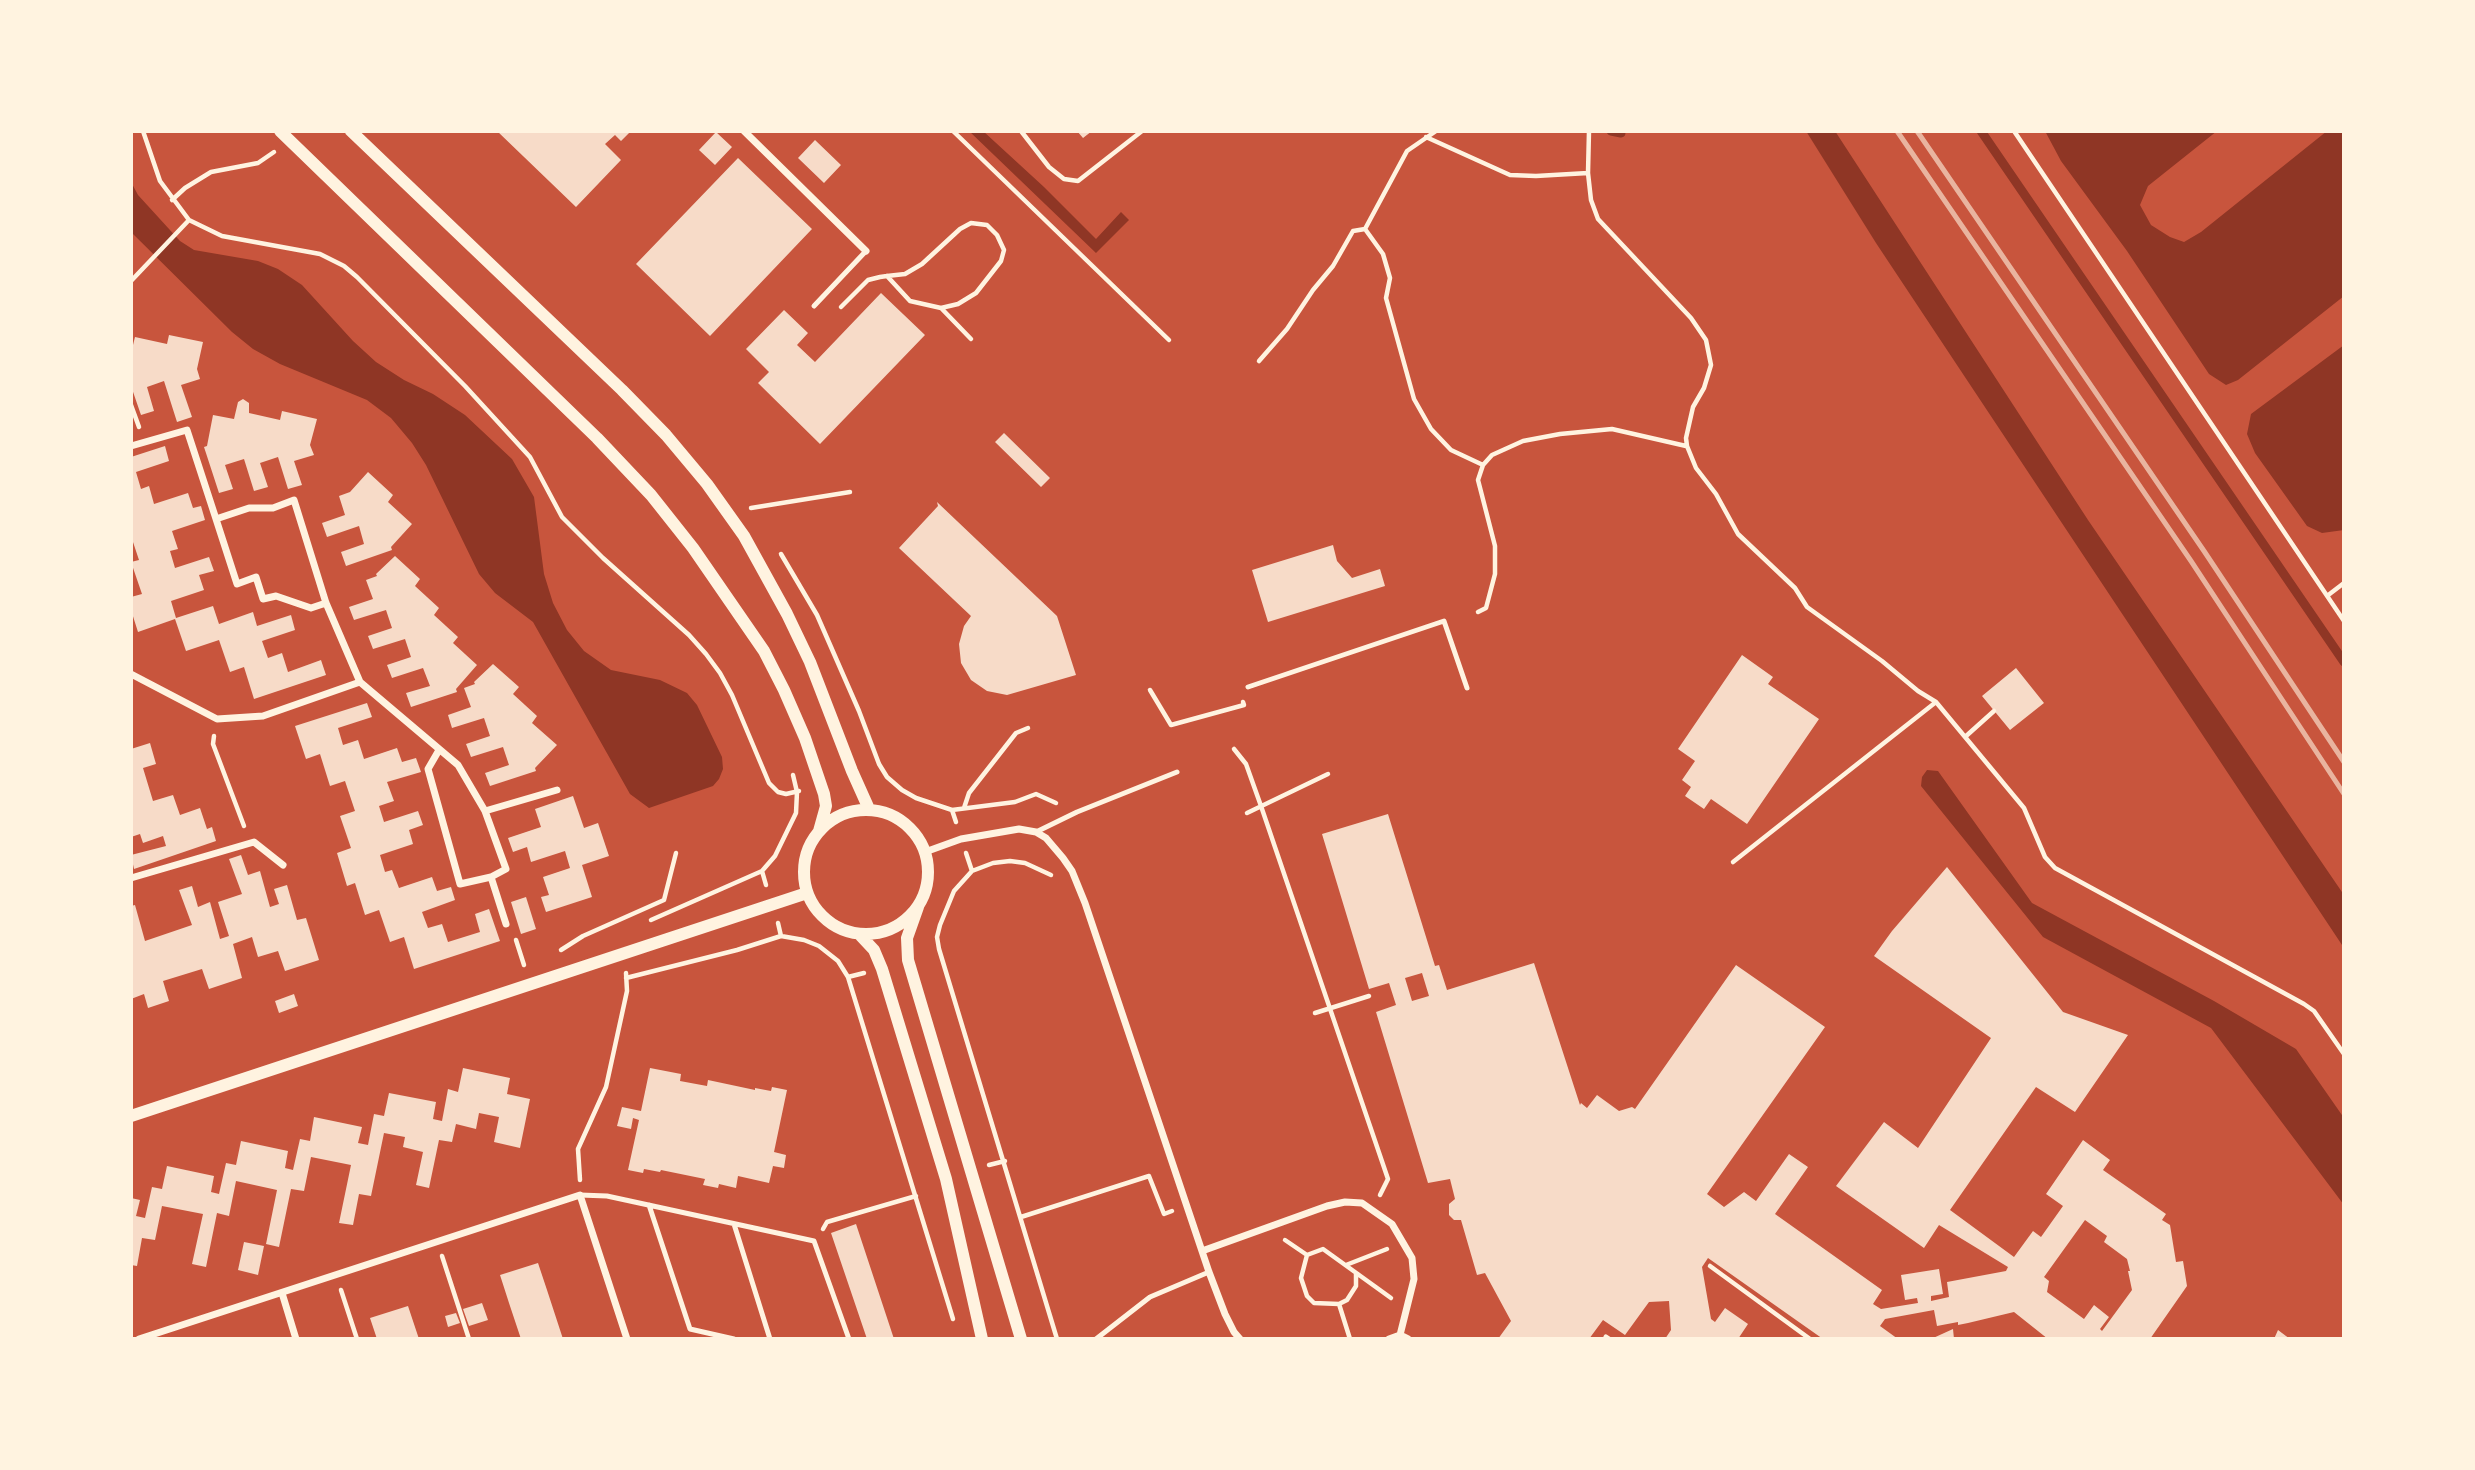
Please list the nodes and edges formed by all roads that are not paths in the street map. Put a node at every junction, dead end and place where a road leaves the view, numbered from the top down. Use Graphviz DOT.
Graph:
graph roads {
  1 [pos="351,131"];
  2 [pos="744,131"];
  3 [pos="284,135"];
  4 [pos="866,251"];
  5 [pos="814,306"];
  6 [pos="131,446"];
  7 [pos="216,519"];
  8 [pos="326,603"];
  9 [pos="131,674"];
  10 [pos="360,682"];
  11 [pos="1248,687"];
  12 [pos="1467,688"];
  13 [pos="439,750"];
  14 [pos="1177,772"];
  15 [pos="557,790"];
  16 [pos="869,809"];
  17 [pos="485,811"];
  18 [pos="818,831"];
  19 [pos="1036,832"];
  20 [pos="925,852"];
  21 [pos="283,865"];
  22 [pos="491,877"];
  23 [pos="131,878"];
  24 [pos="807,893"];
  25 [pos="918,907"];
  26 [pos="506,924"];
  27 [pos="859,934"];
  28 [pos="131,1116"];
  29 [pos="580,1195"];
  30 [pos="649,1205"];
  31 [pos="734,1224"];
  32 [pos="1202,1251"];
  33 [pos="1209,1272"];
  34 [pos="282,1293"];
  35 [pos="1400,1335"];
  36 [pos="139,1339"];
  37 [pos="296,1339"];
  38 [pos="628,1339"];
  39 [pos="734,1339"];
  40 [pos="770,1339"];
  41 [pos="849,1339"];
  42 [pos="982,1339"];
  43 [pos="1021,1339"];
  44 [pos="1096,1339"];
  45 [pos="1241,1339"];
  46 [pos="1389,1339"];
  47 [pos="1408,1339"];
  1 -- 16 [label="street"];
  2 -- 4 [label="street"];
  3 -- 18 [label="street"];
  4 -- 5 [label="lane"];
  6 -- 7 [label="street"];
  7 -- 8 [label="street"];
  7 -- 8 [label="street"];
  8 -- 10 [label="street"];
  9 -- 10 [label="street"];
  10 -- 13 [label="street"];
  11 -- 12 [label="lane"];
  13 -- 17 [label="street"];
  13 -- 22 [label="street"];
  14 -- 19 [label="lane"];
  15 -- 17 [label="street"];
  16 -- 18 [label="street"];
  16 -- 20 [label="street"];
  17 -- 22 [label="street"];
  18 -- 24 [label="street"];
  19 -- 20 [label="street"];
  19 -- 32 [label="street"];
  20 -- 25 [label="street"];
  21 -- 23 [label="street"];
  22 -- 26 [label="street"];
  24 -- 27 [label="street"];
  24 -- 28 [label="street"];
  25 -- 27 [label="street"];
  25 -- 43 [label="street"];
  27 -- 42 [label="street"];
  29 -- 30 [label="lane"];
  29 -- 34 [label="street"];
  29 -- 38 [label="street"];
  30 -- 31 [label="lane"];
  30 -- 39 [label="lane"];
  31 -- 40 [label="lane"];
  31 -- 41 [label="lane"];
  32 -- 33 [label="street"];
  32 -- 35 [label="street"];
  33 -- 44 [label="lane"];
  33 -- 45 [label="street"];
  34 -- 36 [label="street"];
  34 -- 37 [label="street"];
  35 -- 46 [label="street"];
  35 -- 47 [label="street"];
}
